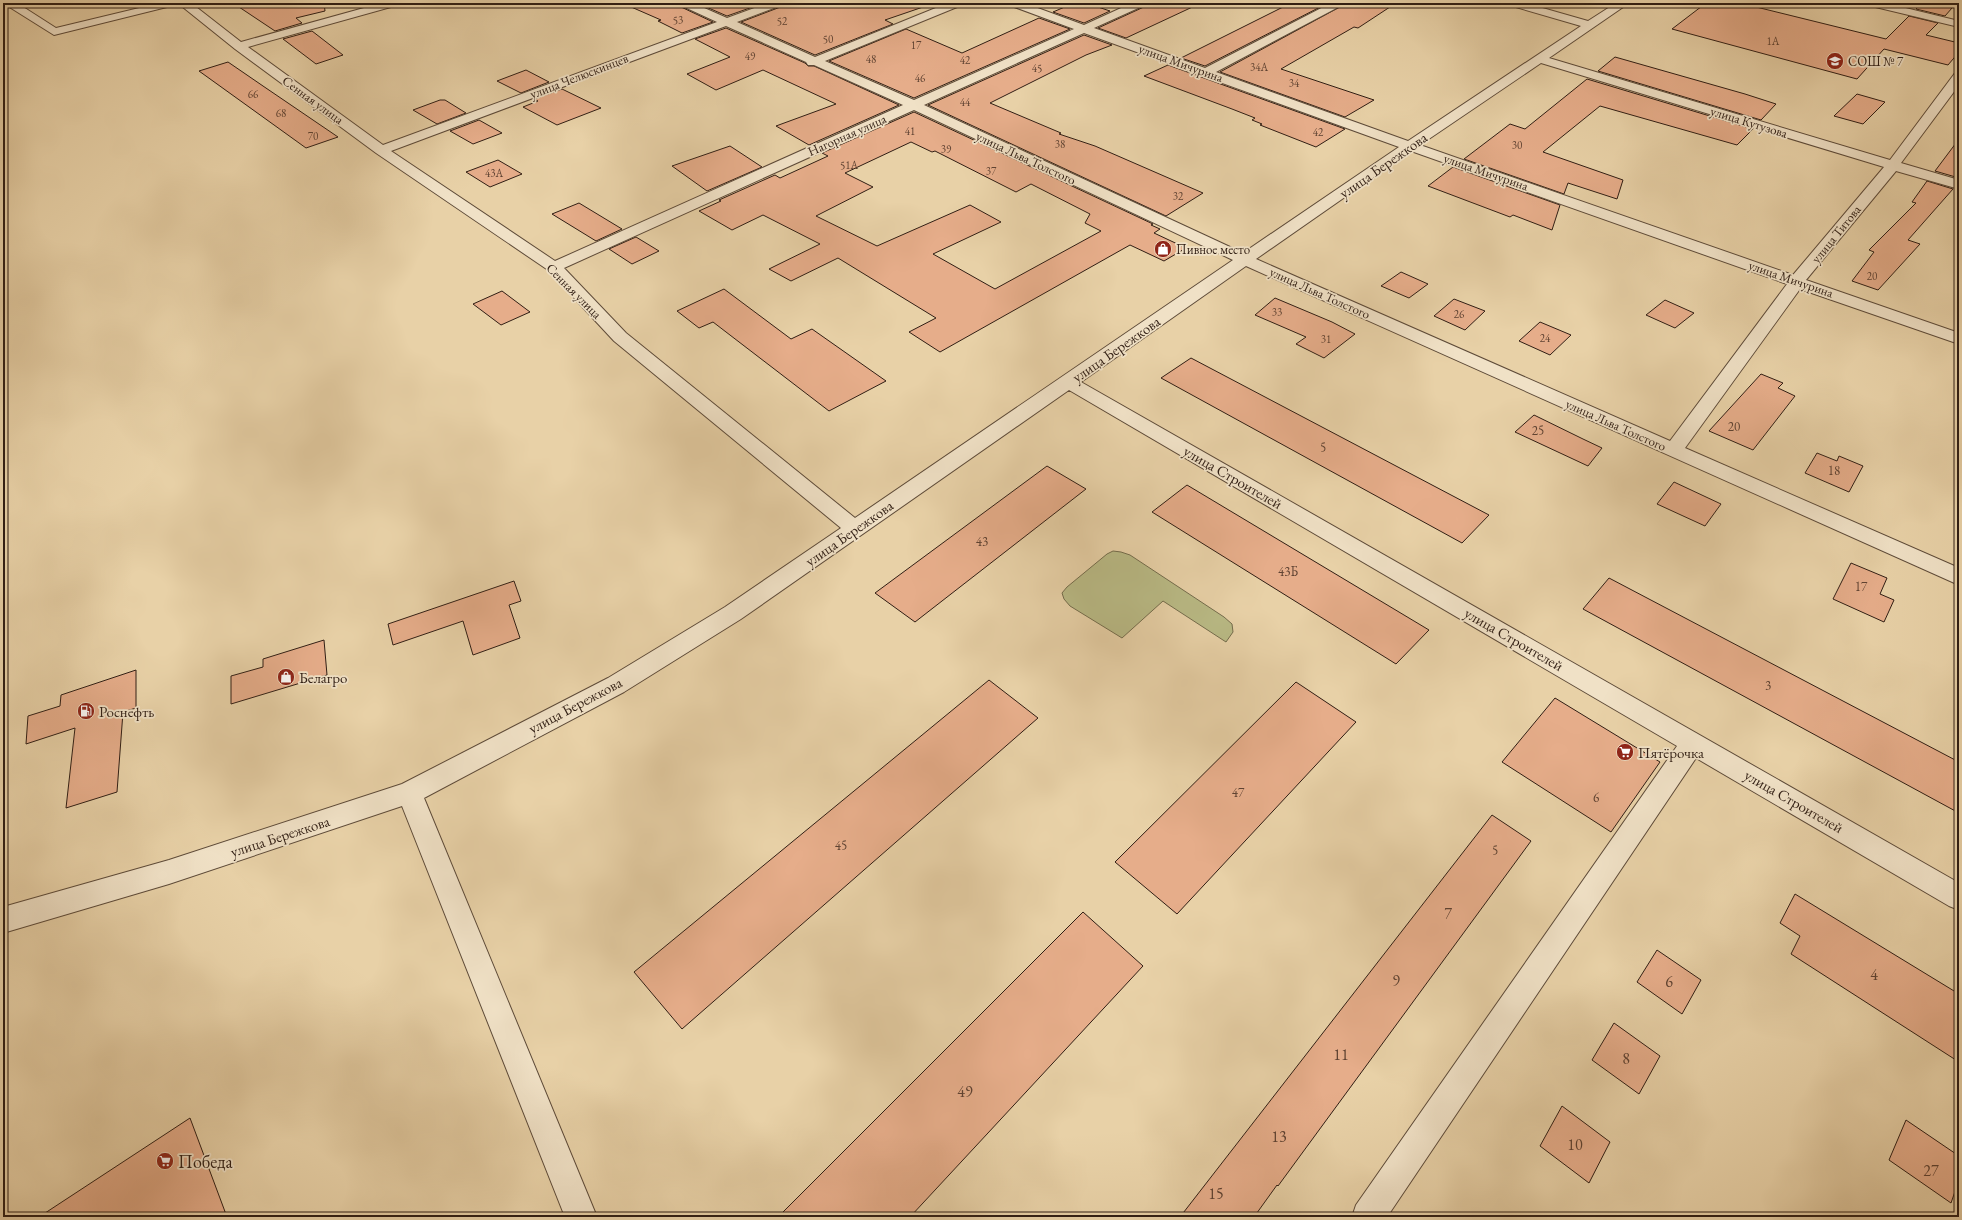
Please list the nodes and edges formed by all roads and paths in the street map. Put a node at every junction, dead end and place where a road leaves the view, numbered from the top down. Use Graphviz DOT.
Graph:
graph roads {
  1 [pos="9,3"];
  2 [pos="174,3"];
  3 [pos="184,3"];
  4 [pos="394,3"];
  5 [pos="684,3"];
  6 [pos="778,3"];
  7 [pos="958,3"];
  8 [pos="1013,3"];
  9 [pos="1141,3"];
  10 [pos="1340,3"];
  11 [pos="1513,3"];
  12 [pos="1623,3"];
  13 [pos="1871,3"];
  14 [pos="724,22"];
  15 [pos="1959,24"];
  16 [pos="1590,25"];
  17 [pos="1084,29"];
  18 [pos="239,46"];
  19 [pos="1539,59"];
  20 [pos="812,62"];
  21 [pos="1207,72"];
  22 [pos="1959,76"];
  23 [pos="913,105"];
  24 [pos="1409,146"];
  25 [pos="382,150"];
  26 [pos="1893,165"];
  27 [pos="1959,185"];
  28 [pos="1245,260"];
  29 [pos="554,267"];
  30 [pos="1797,281"];
  31 [pos="1959,339"];
  32 [pos="1068,382"];
  33 [pos="1673,451"];
  34 [pos="855,529"];
  35 [pos="1959,577"];
  36 [pos="1693,742"];
  37 [pos="409,793"];
  38 [pos="1959,897"];
  39 [pos="3,920"];
  40 [pos="582,1217"];
  41 [pos="1368,1217"];
  1 -- 2 [label="street"];
  3 -- 18 [label="street, Сенная улица"];
  4 -- 18 [label="street"];
  5 -- 14 [label="street, улица Льва Толстого"];
  6 -- 14 [label="street, улица Челюскинцев"];
  7 -- 20 [label="street"];
  8 -- 17 [label="street, улица Мичурина"];
  9 -- 17 [label="street, Нагорная улица"];
  10 -- 21 [label="street"];
  11 -- 16 [label="street"];
  12 -- 16 [label="street, улица Бережкова"];
  13 -- 15 [label="street"];
  14 -- 20 [label="street, улица Льва Толстого"];
  14 -- 25 [label="street, улица Челюскинцев"];
  16 -- 19 [label="street, улица Бережкова"];
  17 -- 21 [label="street, улица Мичурина"];
  17 -- 23 [label="street, Нагорная улица"];
  18 -- 25 [label="street, Сенная улица"];
  19 -- 24 [label="street, улица Бережкова"];
  19 -- 26 [label="street, улица Кутузова"];
  20 -- 23 [label="street, улица Льва Толстого"];
  21 -- 24 [label="street, улица Мичурина"];
  22 -- 26 [label="street, улица Титова"];
  23 -- 28 [label="street, улица Льва Толстого"];
  23 -- 29 [label="street, Нагорная улица"];
  24 -- 28 [label="street, улица Бережкова"];
  24 -- 30 [label="street, улица Мичурина"];
  25 -- 29 [label="street, Сенная улица"];
  26 -- 27 [label="street, улица Кутузова"];
  26 -- 30 [label="street, улица Титова"];
  28 -- 32 [label="street, улица Бережкова"];
  28 -- 33 [label="street, улица Льва Толстого"];
  29 -- 34 [label="street, Сенная улица"];
  30 -- 31 [label="street, улица Мичурина"];
  30 -- 33 [label="street, улица Титова"];
  32 -- 34 [label="street, улица Бережкова"];
  32 -- 36 [label="street, улица Строителей"];
  33 -- 35 [label="street, улица Льва Толстого"];
  34 -- 37 [label="street, улица Бережкова"];
  36 -- 38 [label="street, улица Строителей"];
  36 -- 41 [label="street"];
  37 -- 39 [label="street, улица Бережкова"];
  37 -- 40 [label="street"];
}
